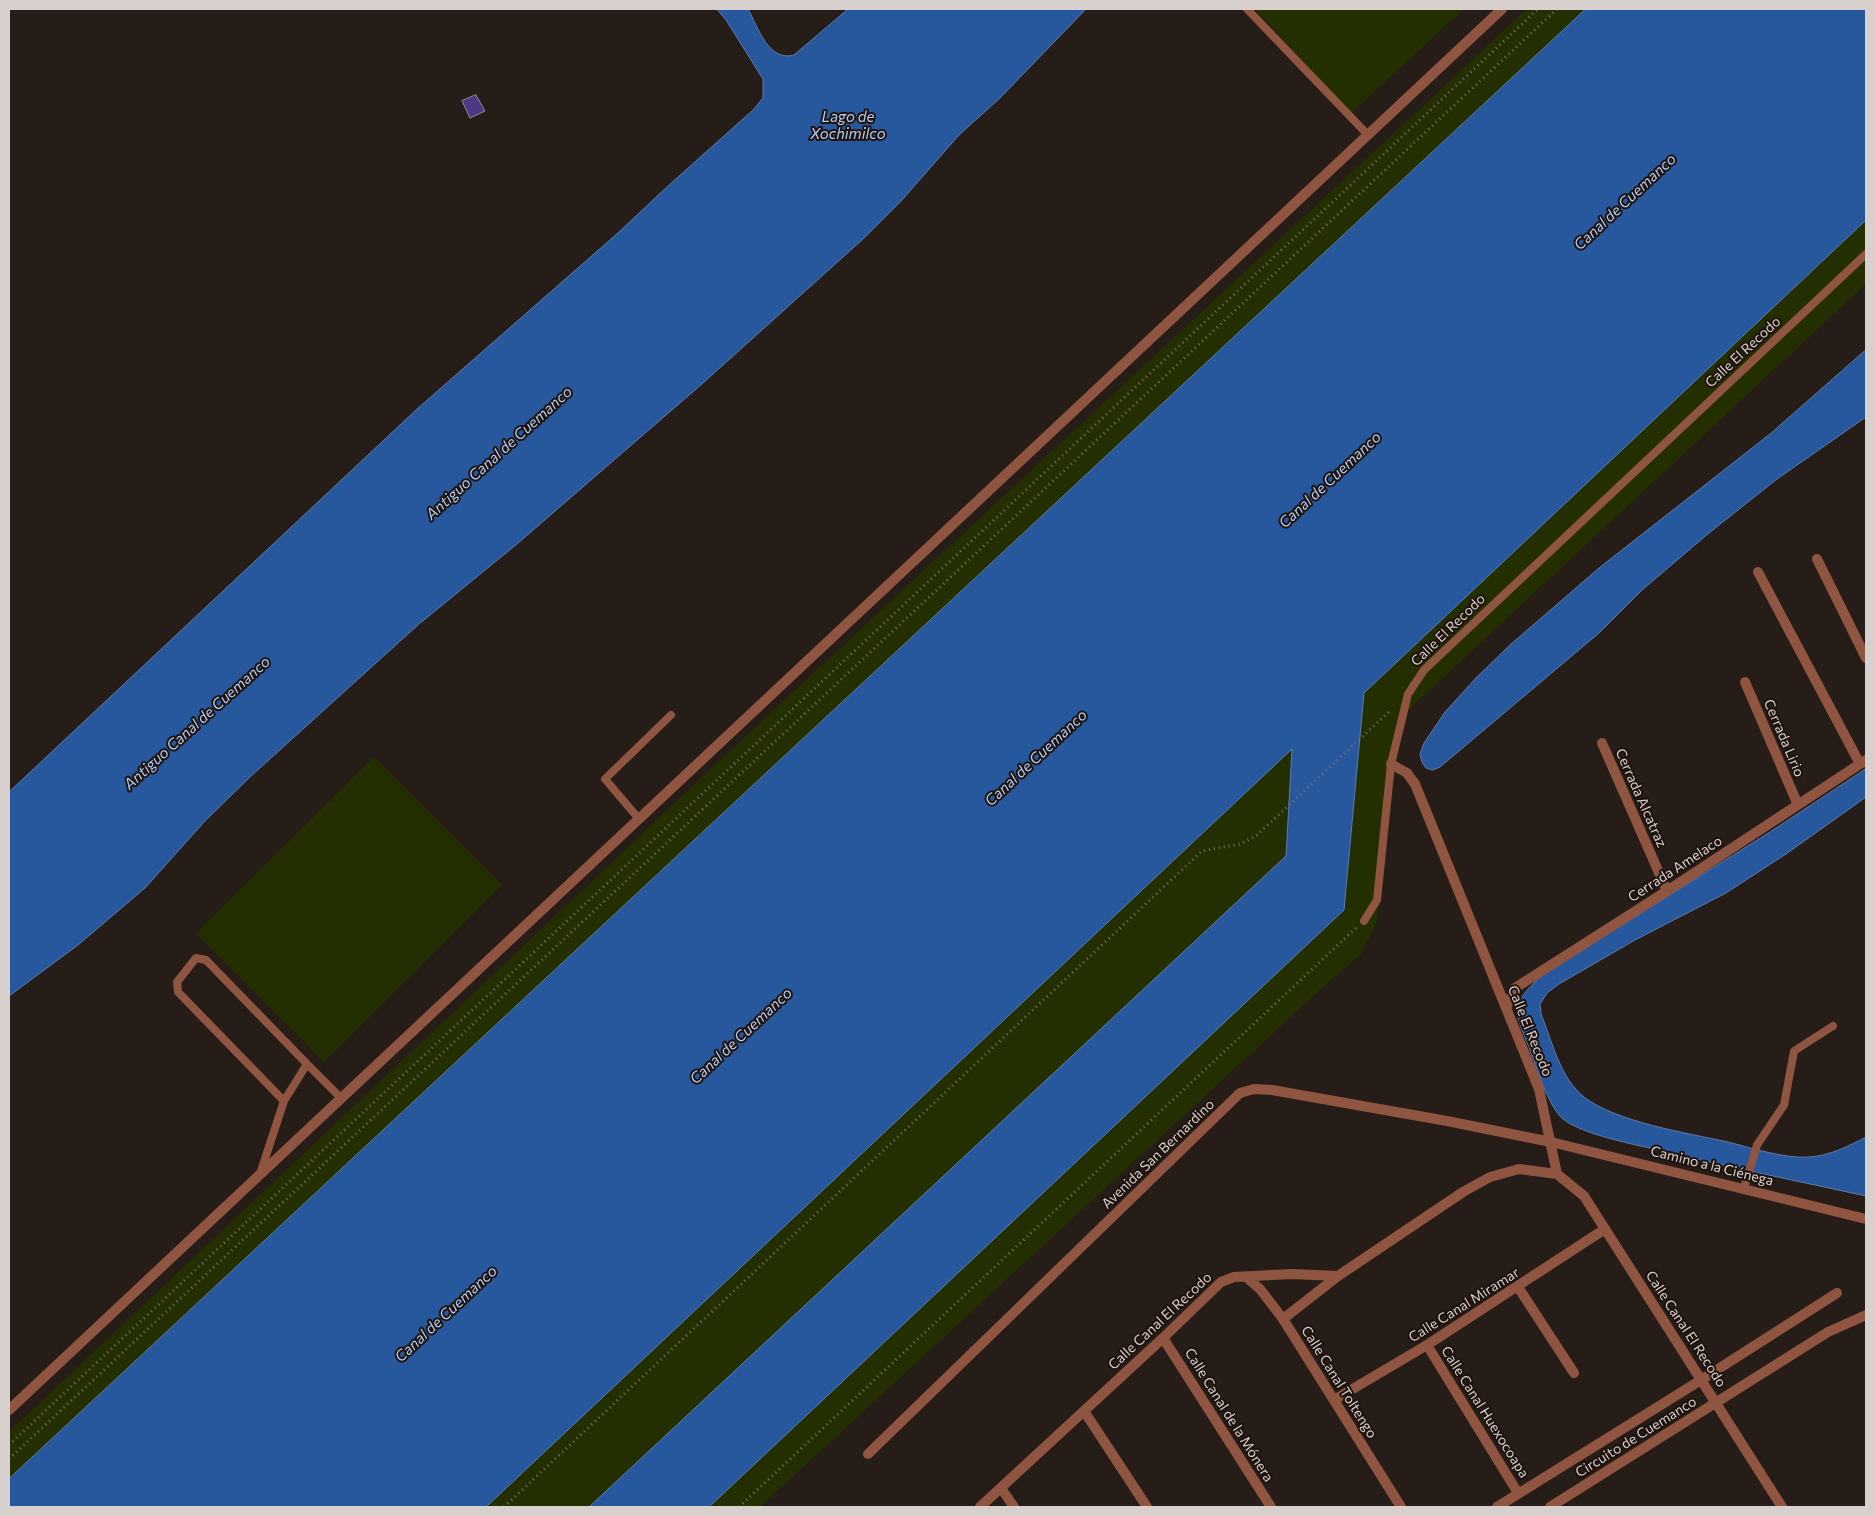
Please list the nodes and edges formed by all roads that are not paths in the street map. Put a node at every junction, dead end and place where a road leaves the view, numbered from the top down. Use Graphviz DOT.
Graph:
graph roads {
  1 [pos="1247,9"];
  2 [pos="1502,9"];
  3 [pos="1368,135"];
  4 [pos="1866,254"];
  5 [pos="1817,559"];
  6 [pos="1758,572"];
  7 [pos="1866,658"];
  8 [pos="1745,682"];
  9 [pos="671,715"];
  10 [pos="1602,743"];
  11 [pos="1863,762"];
  12 [pos="1391,764"];
  13 [pos="1798,805"];
  14 [pos="639,819"];
  15 [pos="1667,891"];
  16 [pos="1364,921"];
  17 [pos="1506,1008"];
  18 [pos="1833,1026"];
  19 [pos="307,1064"];
  20 [pos="341,1098"];
  21 [pos="284,1101"];
  22 [pos="1551,1142"];
  23 [pos="260,1174"];
  24 [pos="1557,1174"];
  25 [pos="1744,1188"];
  26 [pos="1866,1219"];
  27 [pos="1606,1229"];
  28 [pos="1338,1276"];
  29 [pos="1246,1277"];
  30 [pos="1518,1287"];
  31 [pos="1838,1293"];
  32 [pos="1866,1315"];
  33 [pos="1283,1319"];
  34 [pos="1163,1338"];
  35 [pos="1427,1345"];
  36 [pos="1574,1373"];
  37 [pos="1701,1380"];
  38 [pos="1334,1400"];
  39 [pos="1716,1403"];
  40 [pos="11,1406"];
  41 [pos="1084,1411"];
  42 [pos="868,1454"];
  43 [pos="1001,1488"];
  44 [pos="1518,1493"];
  45 [pos="980,1507"];
  46 [pos="1014,1507"];
  47 [pos="1147,1507"];
  48 [pos="1271,1507"];
  49 [pos="1401,1507"];
  50 [pos="1497,1507"];
  51 [pos="1550,1507"];
  52 [pos="1782,1507"];
  1 -- 3 [label="lane"];
  2 -- 3 [label="street"];
  3 -- 14 [label="street"];
  4 -- 12 [label="lane, Calle El Recodo"];
  5 -- 7 [label="street"];
  6 -- 11 [label="street"];
  8 -- 13 [label="street, Cerrada Lirio"];
  9 -- 14 [label="lane"];
  10 -- 15 [label="street, Cerrada Alcatraz"];
  11 -- 13 [label="street, Cerrada Amelaco"];
  12 -- 16 [label="lane"];
  12 -- 17 [label="street, Calle El Recodo"];
  13 -- 15 [label="street, Cerrada Amelaco"];
  14 -- 20 [label="street"];
  15 -- 17 [label="street, Cerrada Amelaco"];
  17 -- 22 [label="street, Calle El Recodo"];
  18 -- 25 [label="lane"];
  19 -- 20 [label="lane"];
  19 -- 21 [label="lane"];
  19 -- 21 [label="lane"];
  20 -- 23 [label="street"];
  21 -- 23 [label="lane"];
  22 -- 24 [label="street"];
  22 -- 25 [label="street, Camino a la Ciénega"];
  22 -- 42 [label="street, Avenida San Bernardino"];
  23 -- 40 [label="street"];
  24 -- 27 [label="street, Calle Canal El Recodo"];
  24 -- 28 [label="street"];
  25 -- 26 [label="street, Camino a la Ciénega"];
  27 -- 30 [label="street, Calle Canal Miramar"];
  27 -- 37 [label="street, Calle Canal El Recodo"];
  28 -- 29 [label="street, Calle Canal El Recodo"];
  28 -- 33 [label="street"];
  29 -- 33 [label="street, Calle Canal Toltengo"];
  29 -- 34 [label="street, Calle Canal El Recodo"];
  30 -- 35 [label="street, Calle Canal Miramar"];
  30 -- 36 [label="street"];
  31 -- 37 [label="street, Circuito de Cuemanco"];
  32 -- 39 [label="street, Circuito de Cuemanco"];
  33 -- 38 [label="street, Calle Canal Toltengo"];
  34 -- 41 [label="street, Calle Canal El Recodo"];
  34 -- 48 [label="street, Calle Canal de la Mónera"];
  35 -- 38 [label="street, Calle Canal Miramar"];
  35 -- 44 [label="street, Calle Canal Huexocoapa"];
  37 -- 39 [label="street, Calle Canal El Recodo"];
  37 -- 44 [label="street, Circuito de Cuemanco"];
  38 -- 49 [label="street, Calle Canal Toltengo"];
  39 -- 51 [label="street, Circuito de Cuemanco"];
  39 -- 52 [label="street, Calle Canal El Recodo"];
  41 -- 43 [label="street, Calle Canal El Recodo"];
  41 -- 47 [label="street"];
  43 -- 45 [label="street, Calle Canal El Recodo"];
  43 -- 46 [label="street"];
  44 -- 50 [label="street, Circuito de Cuemanco"];
}
